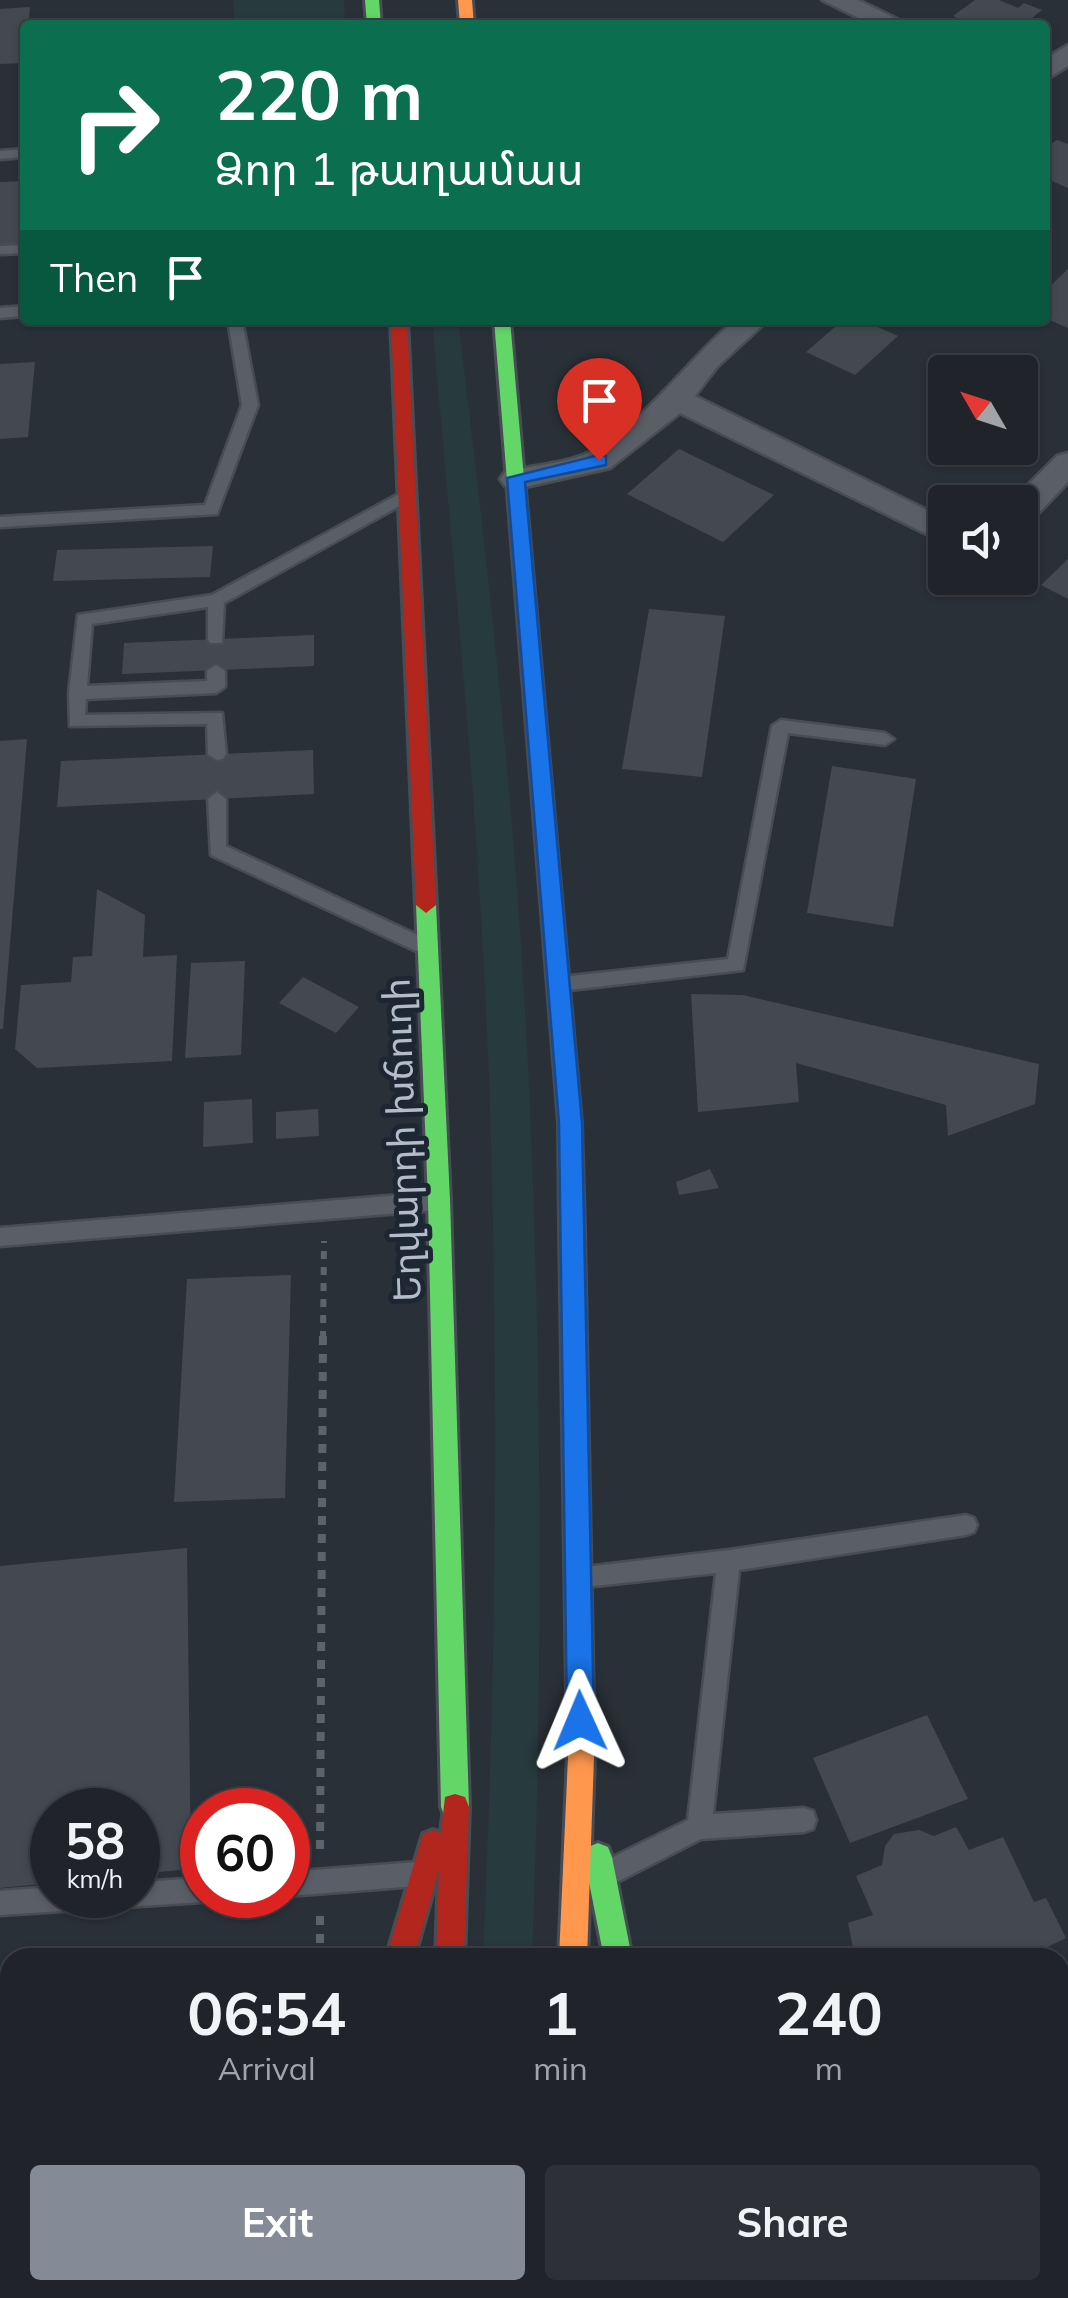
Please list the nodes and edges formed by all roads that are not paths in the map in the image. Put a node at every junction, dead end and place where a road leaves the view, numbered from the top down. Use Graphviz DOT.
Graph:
graph roads {
  1 [pos="836,0"];
  2 [pos="884,20"];
  3 [pos="1068,53"];
  4 [pos="1050,82"];
  5 [pos="236,325"];
  6 [pos="399,325"];
  7 [pos="502,325"];
  8 [pos="747,325"];
  9 [pos="677,398"];
  10 [pos="1068,463"];
  11 [pos="516,478"];
  12 [pos="410,493"];
  13 [pos="1038,494"];
  14 [pos="0,522"];
  15 [pos="928,524"];
  16 [pos="216,600"];
  17 [pos="216,639"];
  18 [pos="216,670"];
  19 [pos="78,693"];
  20 [pos="885,739"];
  21 [pos="217,754"];
  22 [pos="217,799"];
  23 [pos="429,949"];
  24 [pos="559,984"];
  25 [pos="439,1200"];
  26 [pos="0,1238"];
  27 [pos="966,1525"];
  28 [pos="730,1561"];
  29 [pos="578,1576"];
  30 [pos="581,1757"];
  31 [pos="456,1764"];
  32 [pos="804,1820"];
  33 [pos="699,1826"];
  34 [pos="424,1874"];
  35 [pos="602,1876"];
  36 [pos="310,1883"];
  37 [pos="180,1892"];
  38 [pos="0,1904"];
  39 [pos="403,1948"];
  40 [pos="450,1948"];
  41 [pos="572,1948"];
  42 [pos="616,1948"];
  1 -- 2 [label="street"];
  3 -- 4 [label="street"];
  5 -- 14 [label="lane"];
  6 -- 12 [label="main road, Եղվարդի խճուղի"];
  7 -- 11 [label="main road"];
  8 -- 9 [label="street"];
  9 -- 11 [label="street"];
  9 -- 15 [label="street"];
  10 -- 13 [label="street"];
  11 -- 24 [label="main road"];
  12 -- 16 [label="lane"];
  12 -- 23 [label="main road, Եղվարդի խճուղի"];
  16 -- 17 [label="lane"];
  16 -- 19 [label="lane"];
  18 -- 19 [label="lane"];
  19 -- 21 [label="lane"];
  20 -- 24 [label="lane"];
  22 -- 23 [label="lane"];
  23 -- 25 [label="main road, Եղվարդի խճուղի"];
  24 -- 29 [label="main road"];
  25 -- 26 [label="lane"];
  25 -- 31 [label="main road, Եղվարդի խճուղի"];
  27 -- 28 [label="lane"];
  28 -- 29 [label="lane"];
  28 -- 33 [label="lane"];
  29 -- 30 [label="main road"];
  30 -- 35 [label="main road"];
  30 -- 41 [label="main road"];
  31 -- 34 [label="main road"];
  31 -- 40 [label="main road, Եղվարդի խճուղի"];
  32 -- 33 [label="lane"];
  33 -- 35 [label="lane"];
  34 -- 36 [label="lane"];
  34 -- 39 [label="main road"];
  35 -- 42 [label="main road"];
  37 -- 38 [label="lane"];
}
